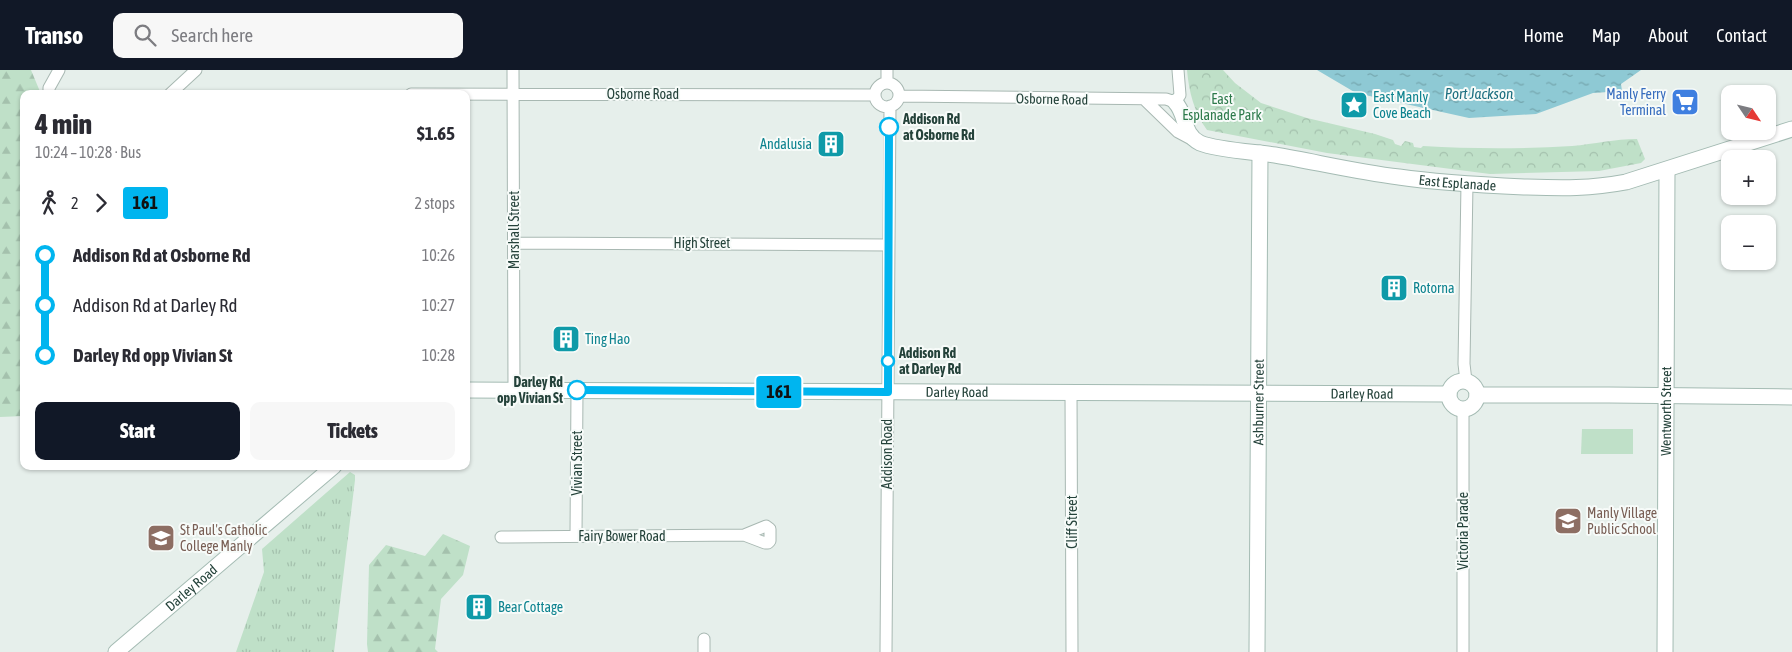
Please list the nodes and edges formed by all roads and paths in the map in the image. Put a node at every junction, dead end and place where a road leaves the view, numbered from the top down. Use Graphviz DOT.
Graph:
graph roads {
  1 [pos="59,70"];
  2 [pos="196,70"];
  3 [pos="513,70"];
  4 [pos="887,70"];
  5 [pos="1178,70"];
  6 [pos="887,83"];
  7 [pos="49,90"];
  8 [pos="176,90"];
  9 [pos="470,93"];
  10 [pos="513,93"];
  11 [pos="875,95"];
  12 [pos="899,96"];
  13 [pos="1145,100"];
  14 [pos="1175,102"];
  15 [pos="890,106"];
  16 [pos="1792,128"];
  17 [pos="1199,142"];
  18 [pos="1260,153"];
  19 [pos="1667,170"];
  20 [pos="1467,184"];
  21 [pos="514,243"];
  22 [pos="889,245"];
  23 [pos="1466,381"];
  24 [pos="470,390"];
  25 [pos="514,390"];
  26 [pos="577,390"];
  27 [pos="888,392"];
  28 [pos="1071,392"];
  29 [pos="1260,394"];
  30 [pos="1449,394"];
  31 [pos="1477,396"];
  32 [pos="1666,396"];
  33 [pos="1792,397"];
  34 [pos="1463,410"];
  35 [pos="329,470"];
  36 [pos="744,535"];
  37 [pos="576,536"];
  38 [pos="501,537"];
  39 [pos="704,639"];
  40 [pos="116,652"];
  41 [pos="704,652"];
  42 [pos="886,652"];
  43 [pos="1072,652"];
  44 [pos="1257,652"];
  45 [pos="1463,652"];
  46 [pos="1665,652"];
  1 -- 7 [label="street"];
  2 -- 8 [label="street"];
  3 -- 10 [label="street, Marshall Street"];
  4 -- 6 [label="street"];
  5 -- 14 [label="street"];
  6 -- 11 [label="street"];
  6 -- 12 [label="street"];
  9 -- 10 [label="street, Osborne Road"];
  10 -- 11 [label="street, Osborne Road"];
  10 -- 21 [label="street, Marshall Street"];
  11 -- 15 [label="street"];
  12 -- 13 [label="street, Osborne Road"];
  12 -- 15 [label="street"];
  13 -- 14 [label="street, Osborne Road"];
  13 -- 17 [label="street"];
  14 -- 17 [label="street"];
  15 -- 22 [label="street, Addison Road"];
  16 -- 19 [label="street, East Esplanade"];
  17 -- 18 [label="street, East Esplanade"];
  18 -- 20 [label="street, East Esplanade"];
  18 -- 29 [label="street, Ashburner Street"];
  19 -- 20 [label="street, East Esplanade"];
  19 -- 32 [label="street, Wentworth Street"];
  20 -- 23 [label="street"];
  21 -- 22 [label="street, High Street"];
  21 -- 25 [label="street, Marshall Street"];
  22 -- 27 [label="street, Addison Road"];
  23 -- 30 [label="street"];
  23 -- 31 [label="street"];
  24 -- 25 [label="street, Darley Road"];
  25 -- 26 [label="street, Darley Road"];
  26 -- 27 [label="street, Darley Road"];
  26 -- 37 [label="street, Vivian Street"];
  27 -- 28 [label="street, Darley Road"];
  27 -- 42 [label="street, Addison Road"];
  28 -- 29 [label="street, Darley Road"];
  28 -- 43 [label="street, Cliff Street"];
  29 -- 30 [label="street, Darley Road"];
  29 -- 44 [label="street, Ashburner Street"];
  30 -- 34 [label="street"];
  31 -- 32 [label="street"];
  31 -- 34 [label="street"];
  32 -- 33 [label="street"];
  32 -- 46 [label="street, Wentworth Street"];
  34 -- 45 [label="street, Victoria Parade"];
  35 -- 40 [label="street, Darley Road"];
  36 -- 37 [label="street, Fairy Bower Road"];
  37 -- 38 [label="street, Fairy Bower Road"];
  39 -- 41 [label="street"];
}
